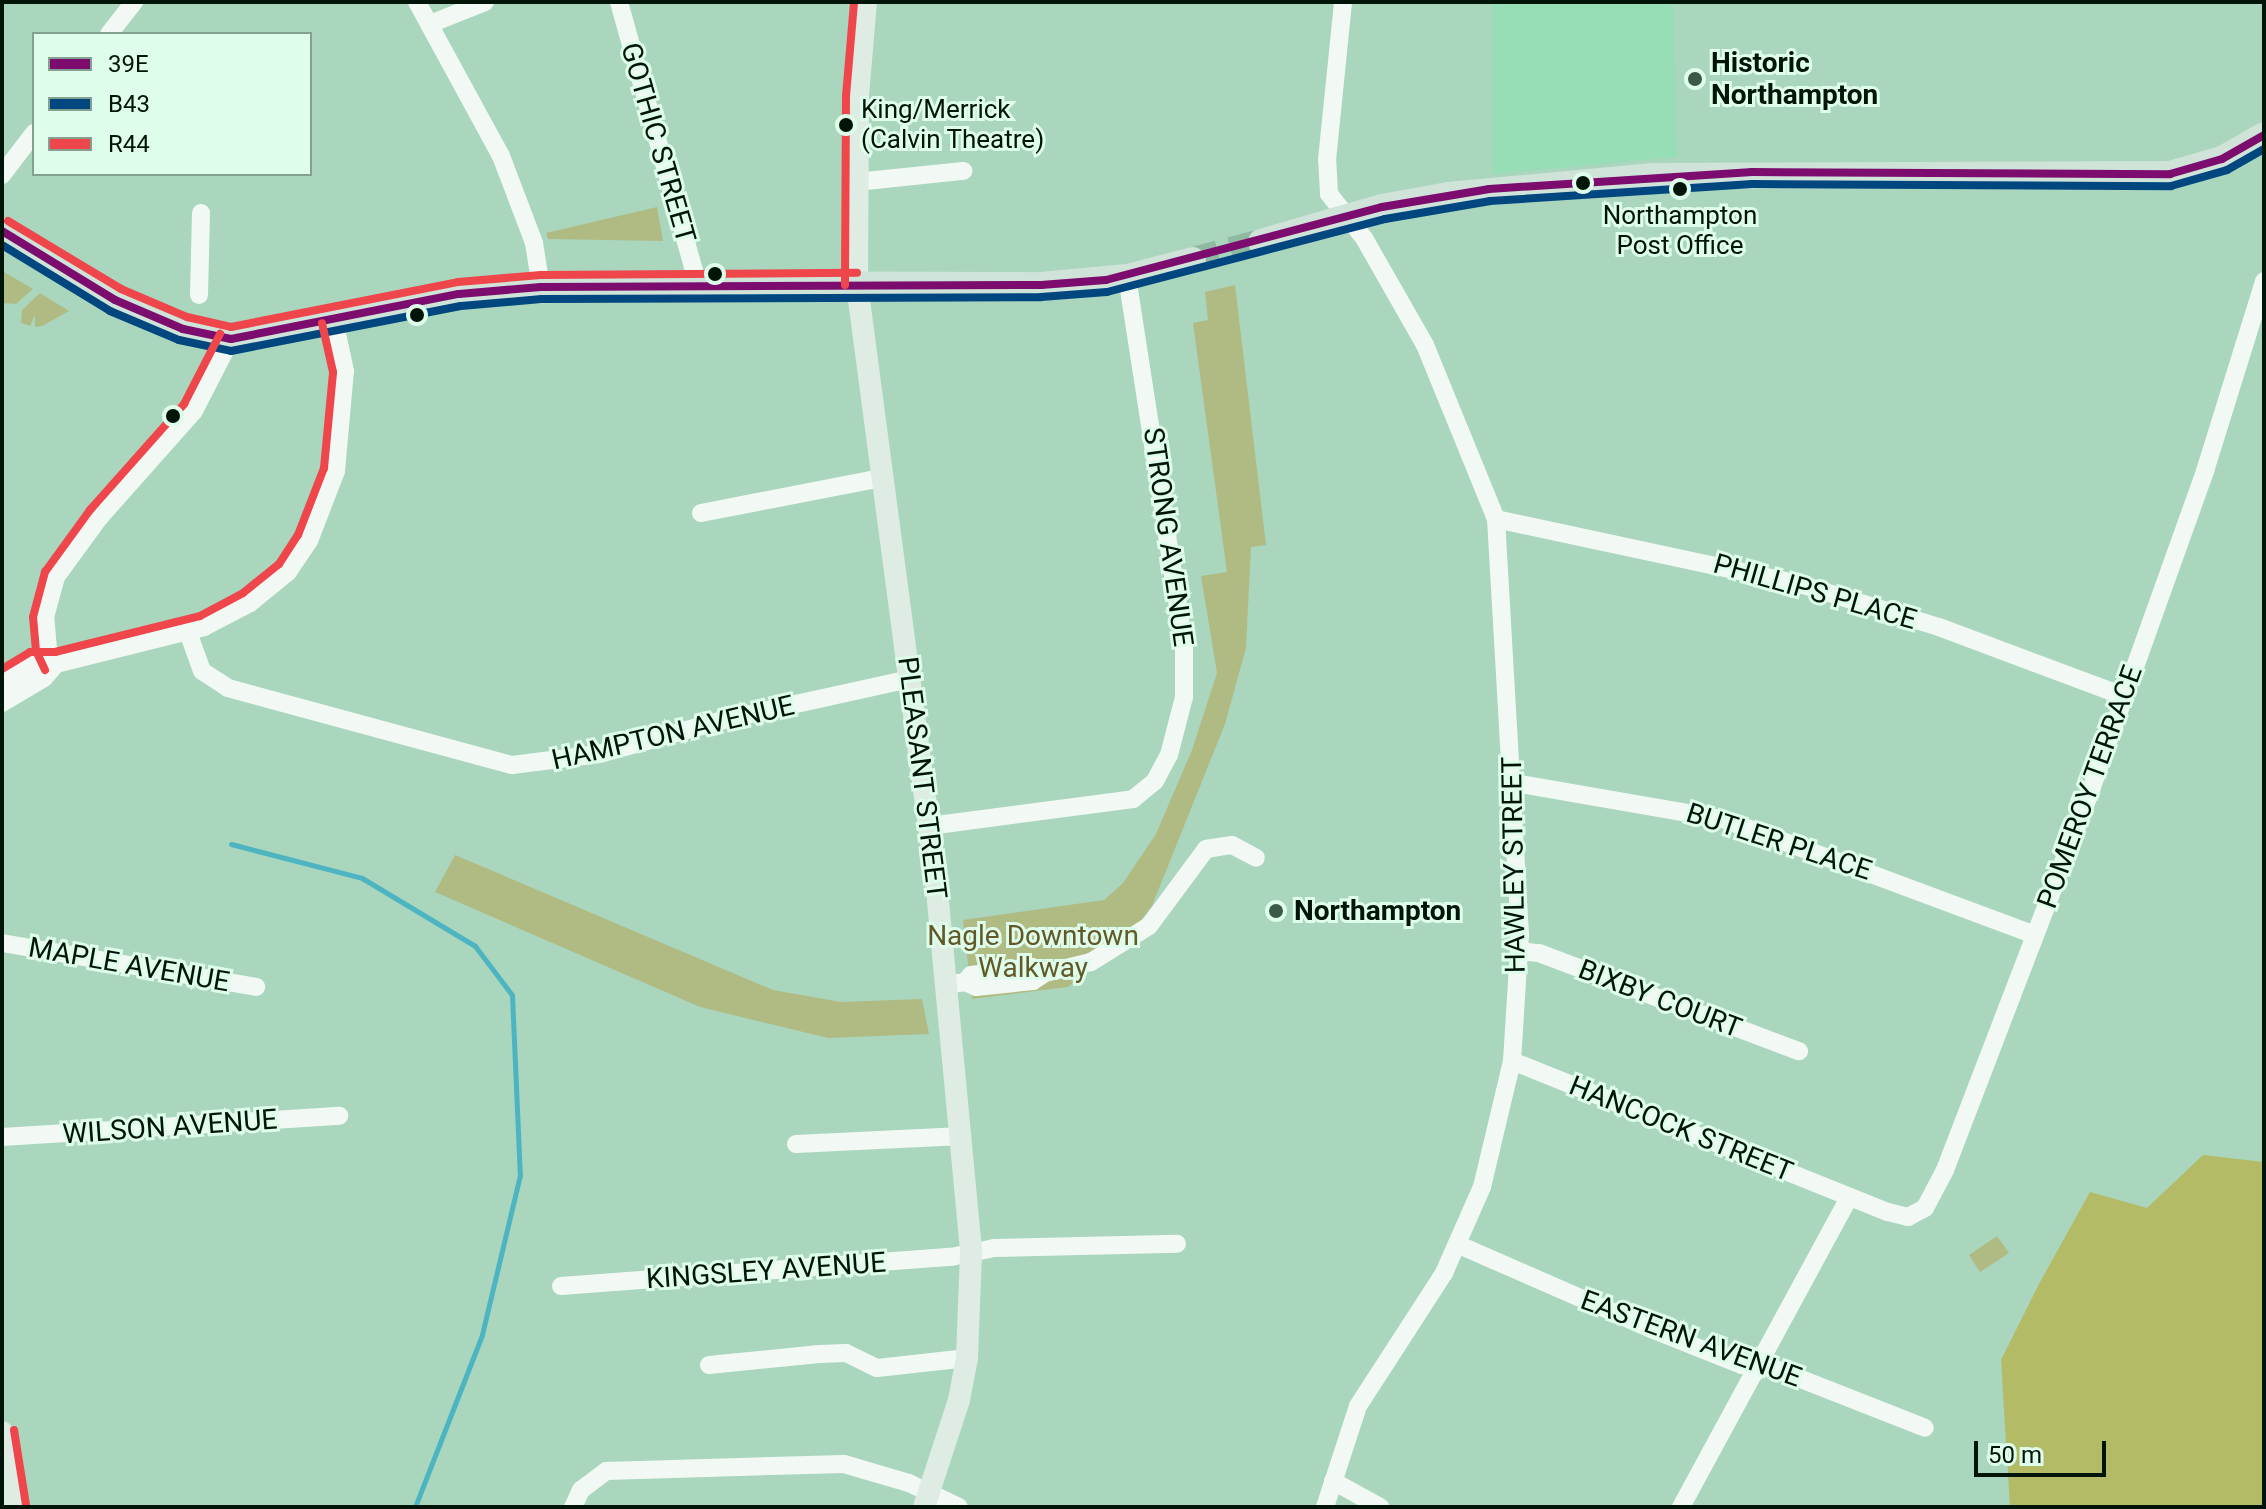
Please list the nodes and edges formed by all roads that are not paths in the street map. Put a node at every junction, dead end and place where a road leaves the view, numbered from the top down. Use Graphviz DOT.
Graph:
graph roads {
  1 [pos="134,2"];
  2 [pos="417,2"];
  3 [pos="485,2"];
  4 [pos="619,2"];
  5 [pos="866,2"];
  6 [pos="1343,2"];
  7 [pos="430,24"];
  8 [pos="111,32"];
  9 [pos="32,136"];
  10 [pos="2262,139"];
  11 [pos="963,171"];
  12 [pos="2,175"];
  13 [pos="856,182"];
  14 [pos="201,213"];
  15 [pos="1346,217"];
  16 [pos="2,231"];
  17 [pos="1261,242"];
  18 [pos="1193,260"];
  19 [pos="1127,277"];
  20 [pos="2264,281"];
  21 [pos="698,284"];
  22 [pos="857,285"];
  23 [pos="541,287"];
  24 [pos="199,295"];
  25 [pos="334,320"];
  26 [pos="231,339"];
  27 [pos="881,478"];
  28 [pos="701,513"];
  29 [pos="1496,519"];
  30 [pos="188,632"];
  31 [pos="56,664"];
  32 [pos="910,679"];
  33 [pos="2,683"];
  34 [pos="2124,696"];
  35 [pos="2,703"];
  36 [pos="1514,783"];
  37 [pos="929,826"];
  38 [pos="1256,858"];
  39 [pos="2035,935"];
  40 [pos="2,943"];
  41 [pos="1519,951"];
  42 [pos="956,984"];
  43 [pos="256,987"];
  44 [pos="1799,1051"];
  45 [pos="1512,1061"];
  46 [pos="339,1116"];
  47 [pos="962,1136"];
  48 [pos="2,1137"];
  49 [pos="796,1144"];
  50 [pos="1849,1197"];
  51 [pos="1177,1244"];
  52 [pos="1459,1245"];
  53 [pos="971,1253"];
  54 [pos="561,1286"];
  55 [pos="967,1358"];
  56 [pos="709,1365"];
  57 [pos="1757,1366"];
  58 [pos="1925,1428"];
  59 [pos="2,1432"];
  60 [pos="1333,1481"];
  61 [pos="927,1500"];
  62 [pos="14,1507"];
  63 [pos="573,1507"];
  64 [pos="959,1507"];
  65 [pos="1325,1507"];
  66 [pos="1380,1507"];
  67 [pos="1681,1507"];
  1 -- 8 [label="street"];
  2 -- 7 [label="street"];
  3 -- 7 [label="street"];
  4 -- 21 [label="street, GOTHIC STREET"];
  5 -- 13 [label="main road, PLEASANT STREET"];
  6 -- 15 [label="street, HAWLEY STREET"];
  7 -- 23 [label="street"];
  9 -- 12 [label="street"];
  10 -- 15 [label="highway"];
  11 -- 13 [label="street"];
  13 -- 22 [label="main road, PLEASANT STREET"];
  14 -- 24 [label="street"];
  15 -- 17 [label="highway"];
  15 -- 29 [label="street, HAWLEY STREET"];
  16 -- 26 [label="highway"];
  18 -- 19 [label="highway"];
  19 -- 22 [label="highway"];
  19 -- 37 [label="street, STRONG AVENUE"];
  20 -- 34 [label="street, POMEROY TERRACE"];
  21 -- 22 [label="highway"];
  21 -- 23 [label="highway"];
  22 -- 27 [label="main road, PLEASANT STREET"];
  23 -- 25 [label="highway"];
  25 -- 26 [label="highway"];
  25 -- 30 [label="street"];
  26 -- 31 [label="street"];
  27 -- 28 [label="street"];
  27 -- 32 [label="main road, PLEASANT STREET"];
  29 -- 34 [label="street, PHILLIPS PLACE"];
  29 -- 36 [label="street, HAWLEY STREET"];
  30 -- 31 [label="street"];
  30 -- 32 [label="street, HAMPTON AVENUE"];
  31 -- 33 [label="street"];
  31 -- 35 [label="street"];
  32 -- 37 [label="main road, PLEASANT STREET"];
  34 -- 39 [label="street, POMEROY TERRACE"];
  36 -- 39 [label="street, BUTLER PLACE"];
  36 -- 41 [label="street, HAWLEY STREET"];
  37 -- 42 [label="main road, PLEASANT STREET"];
  38 -- 42 [label="street"];
  39 -- 50 [label="street, POMEROY TERRACE"];
  40 -- 43 [label="street, MAPLE AVENUE"];
  41 -- 44 [label="street, BIXBY COURT"];
  41 -- 45 [label="street, HAWLEY STREET"];
  42 -- 47 [label="main road, PLEASANT STREET"];
  45 -- 50 [label="street, HANCOCK STREET"];
  45 -- 52 [label="street, HAWLEY STREET"];
  46 -- 48 [label="street, WILSON AVENUE"];
  47 -- 49 [label="street"];
  47 -- 53 [label="main road, PLEASANT STREET"];
  50 -- 57 [label="street"];
  51 -- 53 [label="street, KINGSLEY AVENUE"];
  52 -- 57 [label="street, EASTERN AVENUE"];
  52 -- 60 [label="street, HAWLEY STREET"];
  53 -- 54 [label="street, KINGSLEY AVENUE"];
  53 -- 55 [label="main road, PLEASANT STREET"];
  55 -- 56 [label="street"];
  55 -- 61 [label="main road, PLEASANT STREET"];
  57 -- 58 [label="street, EASTERN AVENUE"];
  57 -- 67 [label="street"];
  59 -- 62 [label="main road"];
  60 -- 65 [label="street, HAWLEY STREET"];
  60 -- 66 [label="street"];
  61 -- 63 [label="street"];
  61 -- 64 [label="street"];
}
